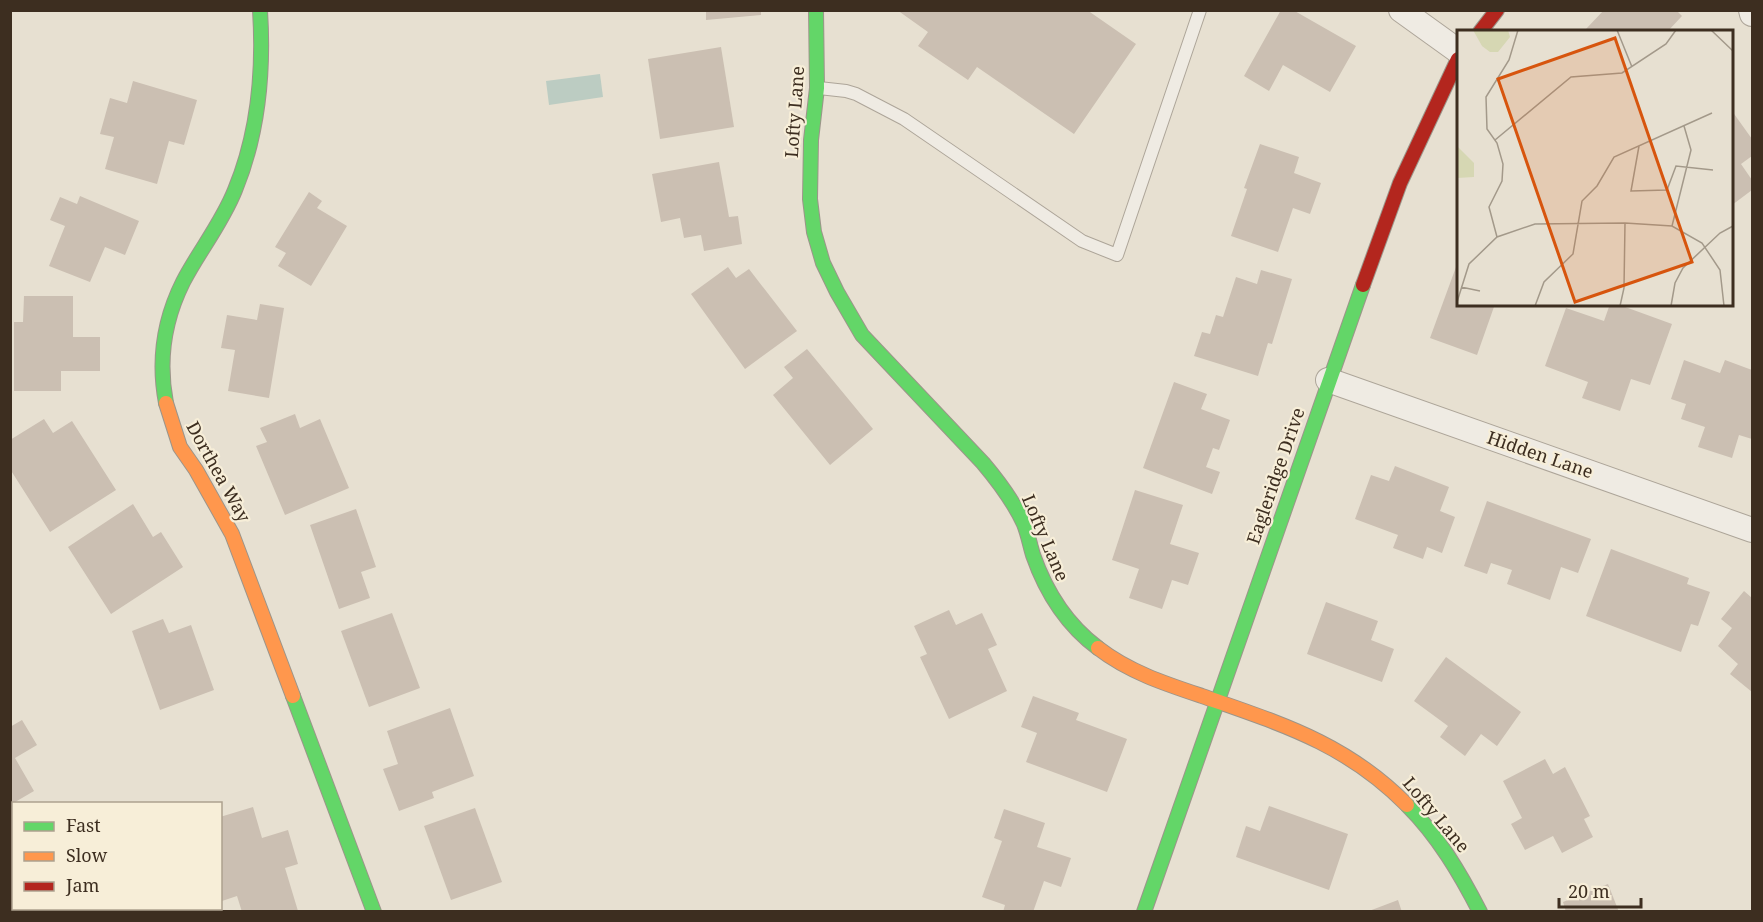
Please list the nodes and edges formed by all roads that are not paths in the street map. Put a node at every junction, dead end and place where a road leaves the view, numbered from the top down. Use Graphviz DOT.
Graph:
graph roads {
  1 [pos="260,10"];
  2 [pos="816,10"];
  3 [pos="1200,10"];
  4 [pos="1401,10"];
  5 [pos="1497,10"];
  6 [pos="1482,30"];
  7 [pos="1457,50"];
  8 [pos="1457,61"];
  9 [pos="817,88"];
  10 [pos="1328,380"];
  11 [pos="1752,530"];
  12 [pos="1216,700"];
  13 [pos="374,912"];
  14 [pos="1144,912"];
  15 [pos="1480,912"];
  1 -- 13 [label="street, Dorthea Way"];
  2 -- 9 [label="street, Lofty Lane"];
  3 -- 9 [label="lane"];
  4 -- 7 [label="street"];
  5 -- 6 [label="street"];
  8 -- 10 [label="street, Eagleridge Drive"];
  9 -- 12 [label="street, Lofty Lane"];
  10 -- 11 [label="street, Hidden Lane"];
  10 -- 12 [label="street, Eagleridge Drive"];
  12 -- 14 [label="street, Eagleridge Drive"];
  12 -- 15 [label="street, Lofty Lane"];
}
